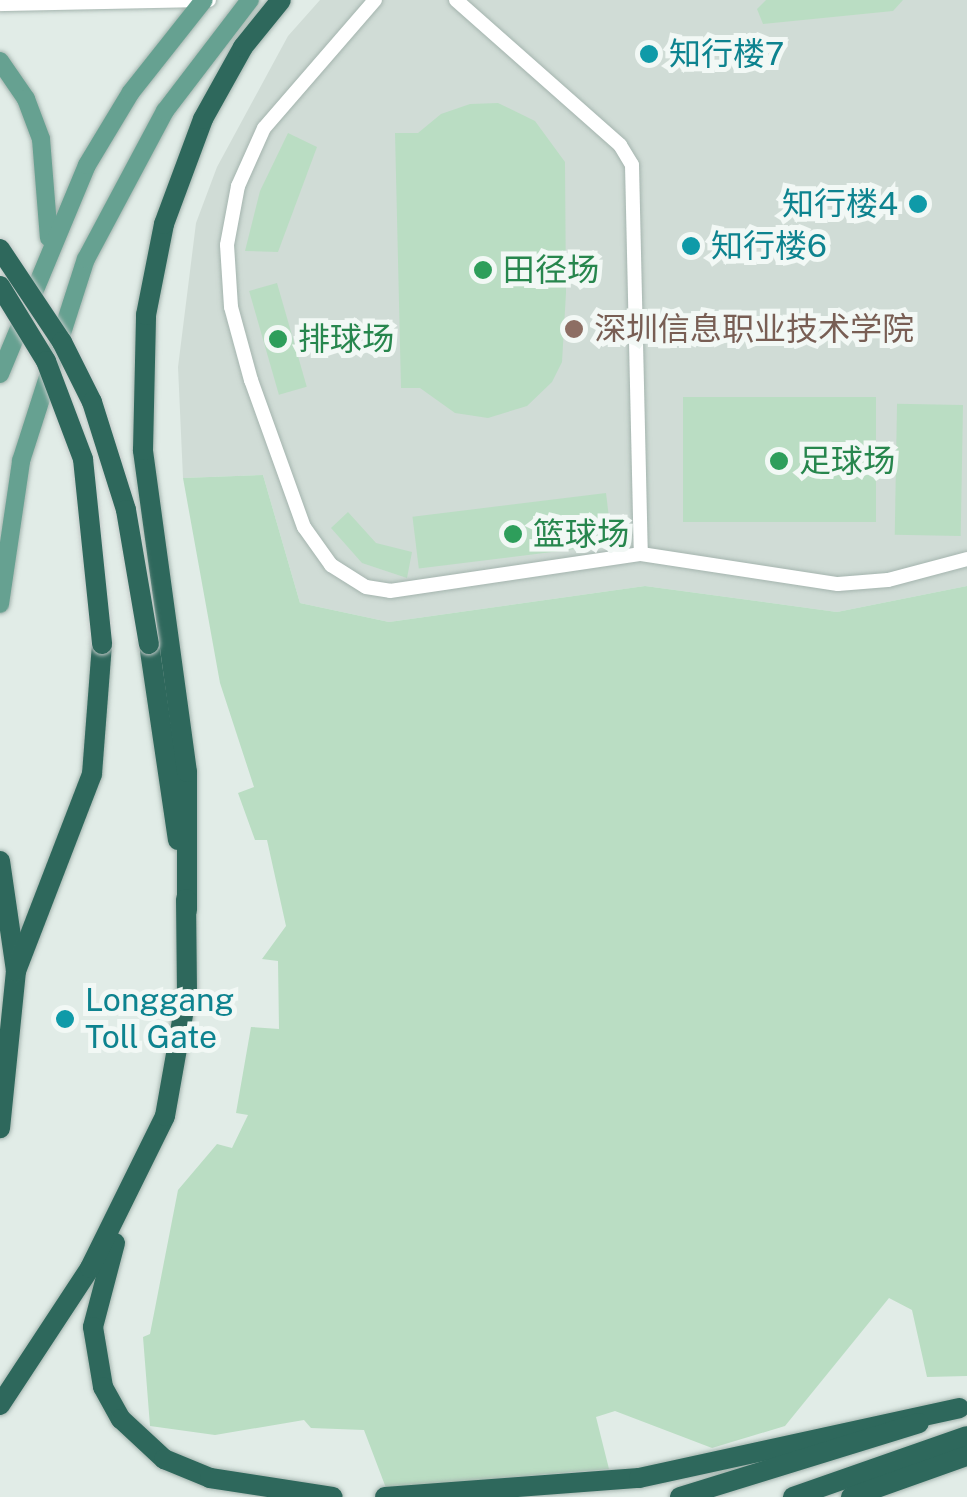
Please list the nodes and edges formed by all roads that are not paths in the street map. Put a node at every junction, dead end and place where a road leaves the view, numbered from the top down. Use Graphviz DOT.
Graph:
graph roads {
  1 [pos="206,0"];
  2 [pos="250,0"];
  3 [pos="282,0"];
  4 [pos="375,0"];
  5 [pos="456,0"];
  6 [pos="0,4"];
  7 [pos="0,61"];
  8 [pos="0,248"];
  9 [pos="44,263"];
  10 [pos="0,286"];
  11 [pos="0,374"];
  12 [pos="641,554"];
  13 [pos="967,559"];
  14 [pos="0,604"];
  15 [pos="0,861"];
  16 [pos="188,910"];
  17 [pos="16,971"];
  18 [pos="0,1128"];
  19 [pos="145,1162"];
  20 [pos="0,1405"];
  21 [pos="963,1406"];
  22 [pos="967,1436"];
  23 [pos="967,1456"];
  24 [pos="333,1497"];
  25 [pos="385,1497"];
  26 [pos="680,1497"];
  27 [pos="793,1497"];
  28 [pos="851,1497"];
  1 -- 6 [label="street"];
  1 -- 9 [label="main road"];
  2 -- 14 [label="main road"];
  3 -- 16 [label="highway"];
  4 -- 12 [label="street"];
  5 -- 12 [label="street"];
  7 -- 9 [label="main road"];
  8 -- 16 [label="highway, bridge"];
  9 -- 11 [label="main road"];
  10 -- 17 [label="highway, bridge"];
  12 -- 13 [label="street"];
  15 -- 17 [label="highway"];
  16 -- 19 [label="highway"];
  17 -- 18 [label="highway"];
  19 -- 20 [label="highway"];
  19 -- 24 [label="highway"];
  21 -- 25 [label="highway"];
  21 -- 26 [label="highway"];
  22 -- 27 [label="highway"];
  23 -- 28 [label="highway"];
}
